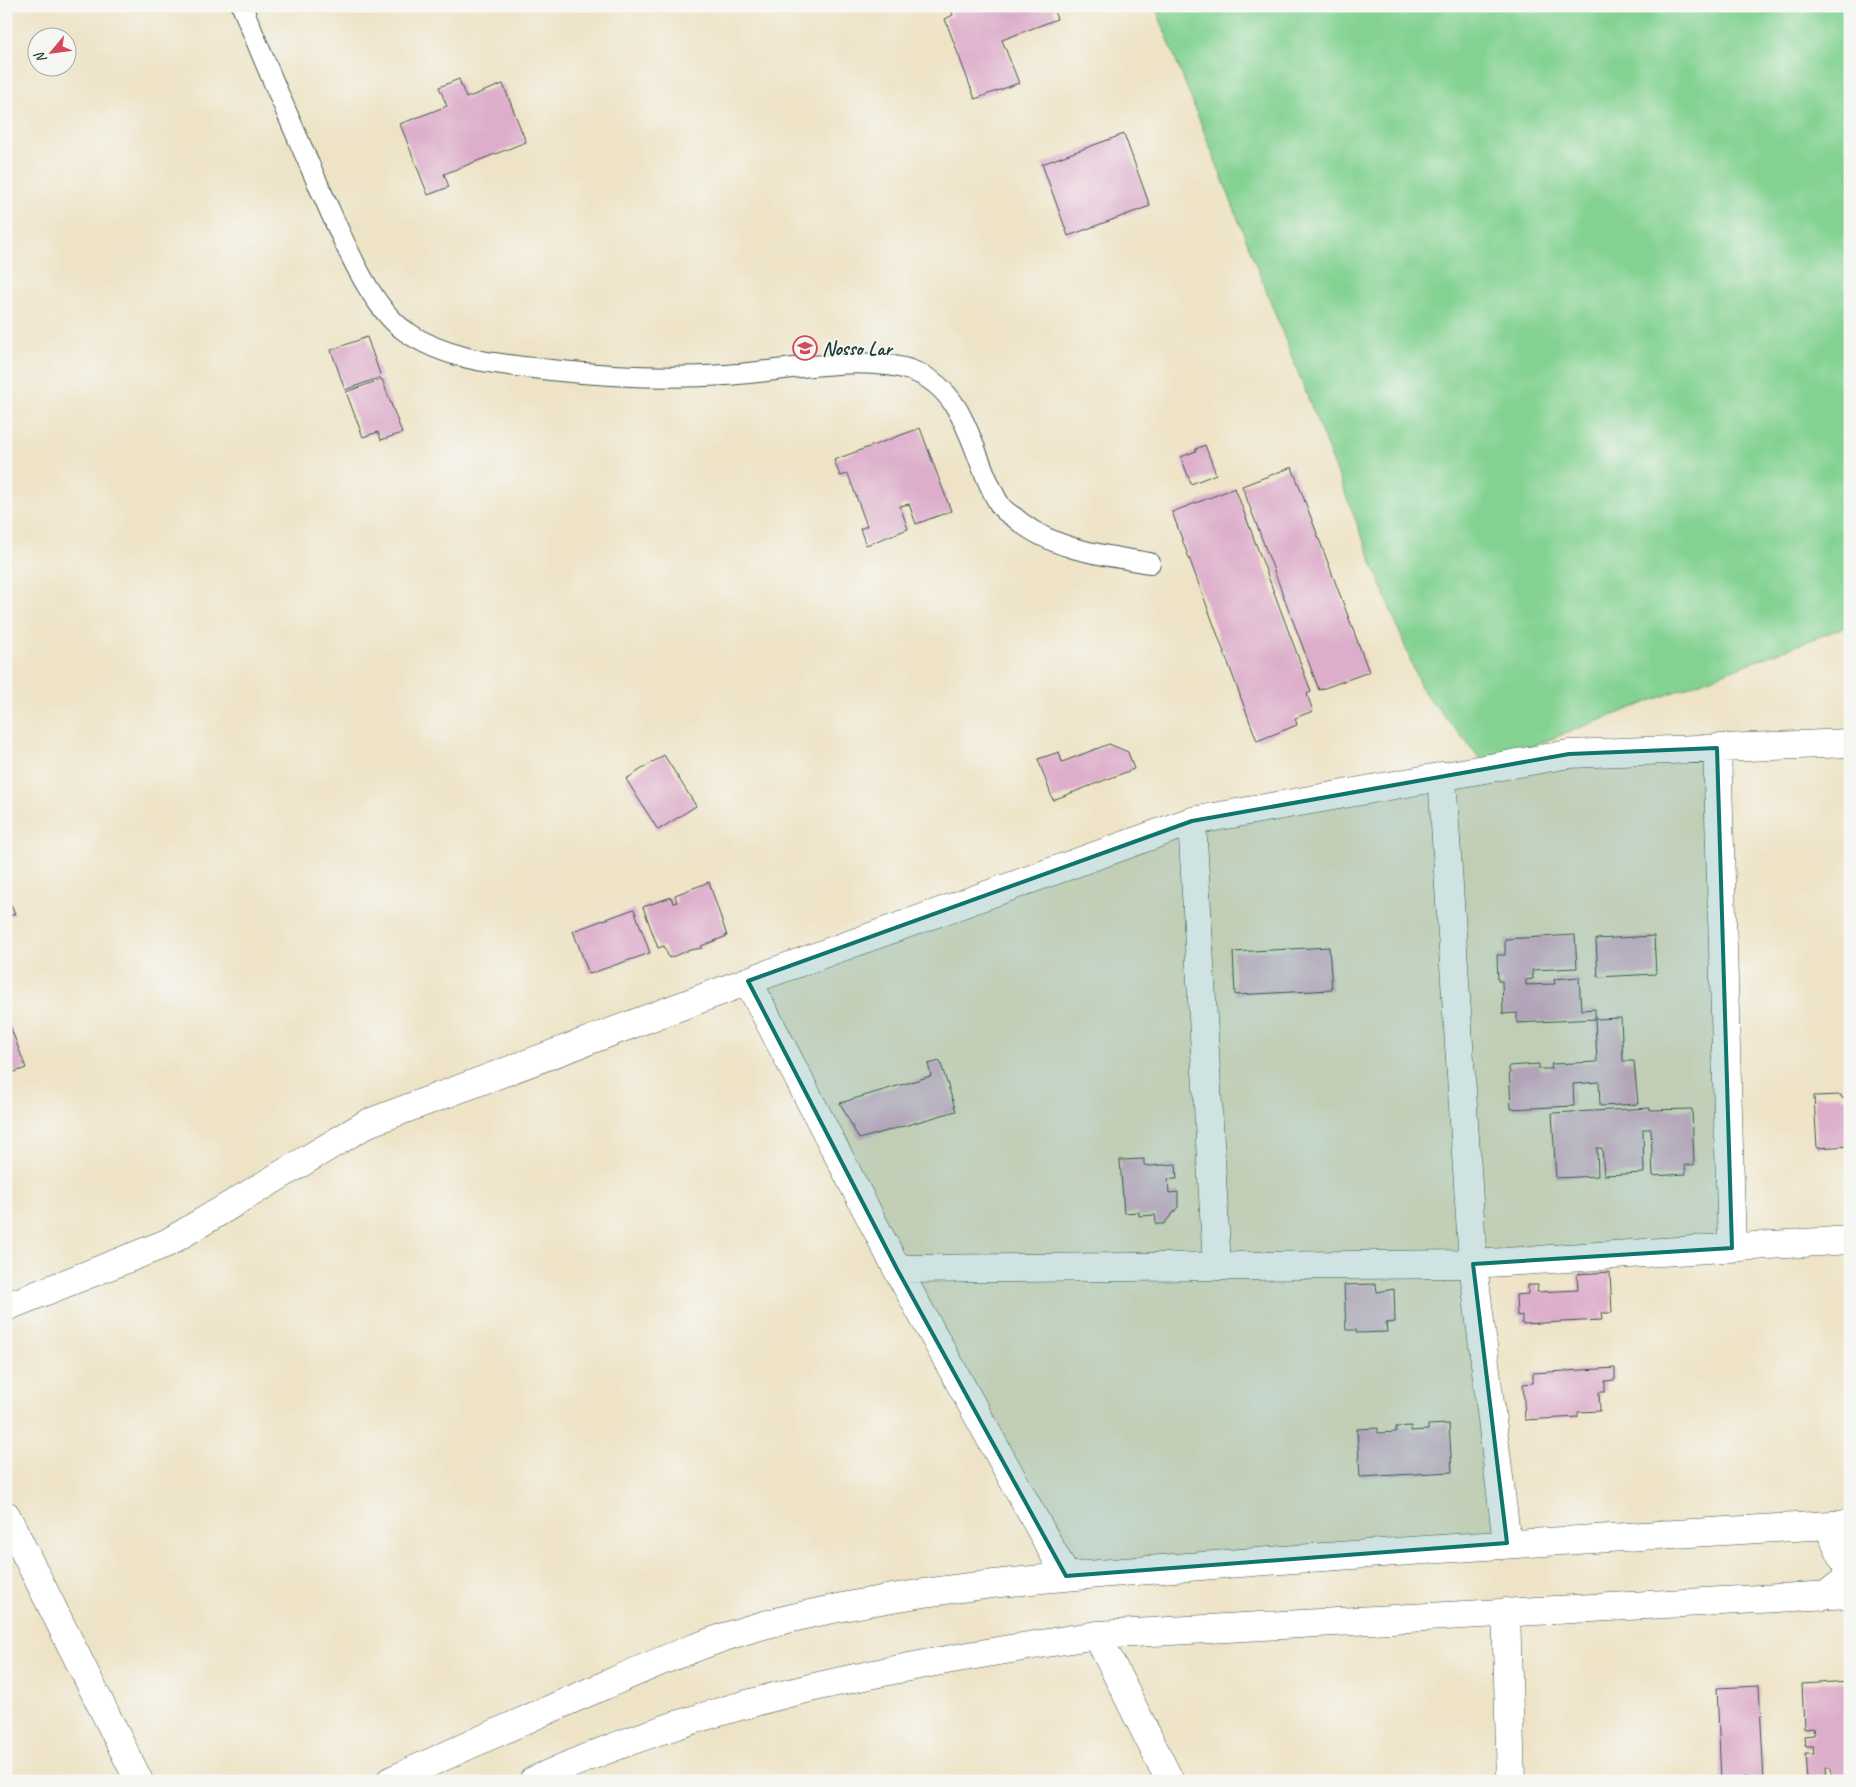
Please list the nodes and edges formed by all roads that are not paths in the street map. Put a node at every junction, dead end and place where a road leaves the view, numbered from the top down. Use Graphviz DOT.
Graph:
graph roads {
  1 [pos="242,6"];
  2 [pos="1150,563"];
  3 [pos="1850,743"];
  4 [pos="1717,748"];
  5 [pos="1442,776"];
  6 [pos="1192,821"];
  7 [pos="748,981"];
  8 [pos="1850,1240"];
  9 [pos="1732,1248"];
  10 [pos="1473,1264"];
  11 [pos="1217,1266"];
  12 [pos="897,1269"];
  13 [pos="6,1307"];
  14 [pos="6,1515"];
  15 [pos="1839,1525"];
  16 [pos="1506,1543"];
  17 [pos="1066,1576"];
  18 [pos="1837,1595"];
  19 [pos="1506,1612"];
  20 [pos="1097,1635"];
  21 [pos="139,1781"];
  22 [pos="390,1781"];
  23 [pos="533,1781"];
  24 [pos="1170,1781"];
  25 [pos="1511,1781"];
  1 -- 2 [label="lane"];
  3 -- 4 [label="street"];
  4 -- 5 [label="street"];
  4 -- 9 [label="street"];
  5 -- 6 [label="street"];
  5 -- 10 [label="street"];
  6 -- 7 [label="street"];
  6 -- 11 [label="street"];
  7 -- 12 [label="street"];
  7 -- 13 [label="street"];
  8 -- 9 [label="street"];
  9 -- 10 [label="street"];
  10 -- 11 [label="street"];
  10 -- 16 [label="street"];
  11 -- 12 [label="street"];
  12 -- 17 [label="street"];
  14 -- 21 [label="street"];
  15 -- 16 [label="street"];
  15 -- 18 [label="street"];
  16 -- 17 [label="street"];
  17 -- 22 [label="street"];
  18 -- 19 [label="street"];
  19 -- 20 [label="street"];
  19 -- 25 [label="street"];
  20 -- 23 [label="street"];
  20 -- 24 [label="street"];
}
